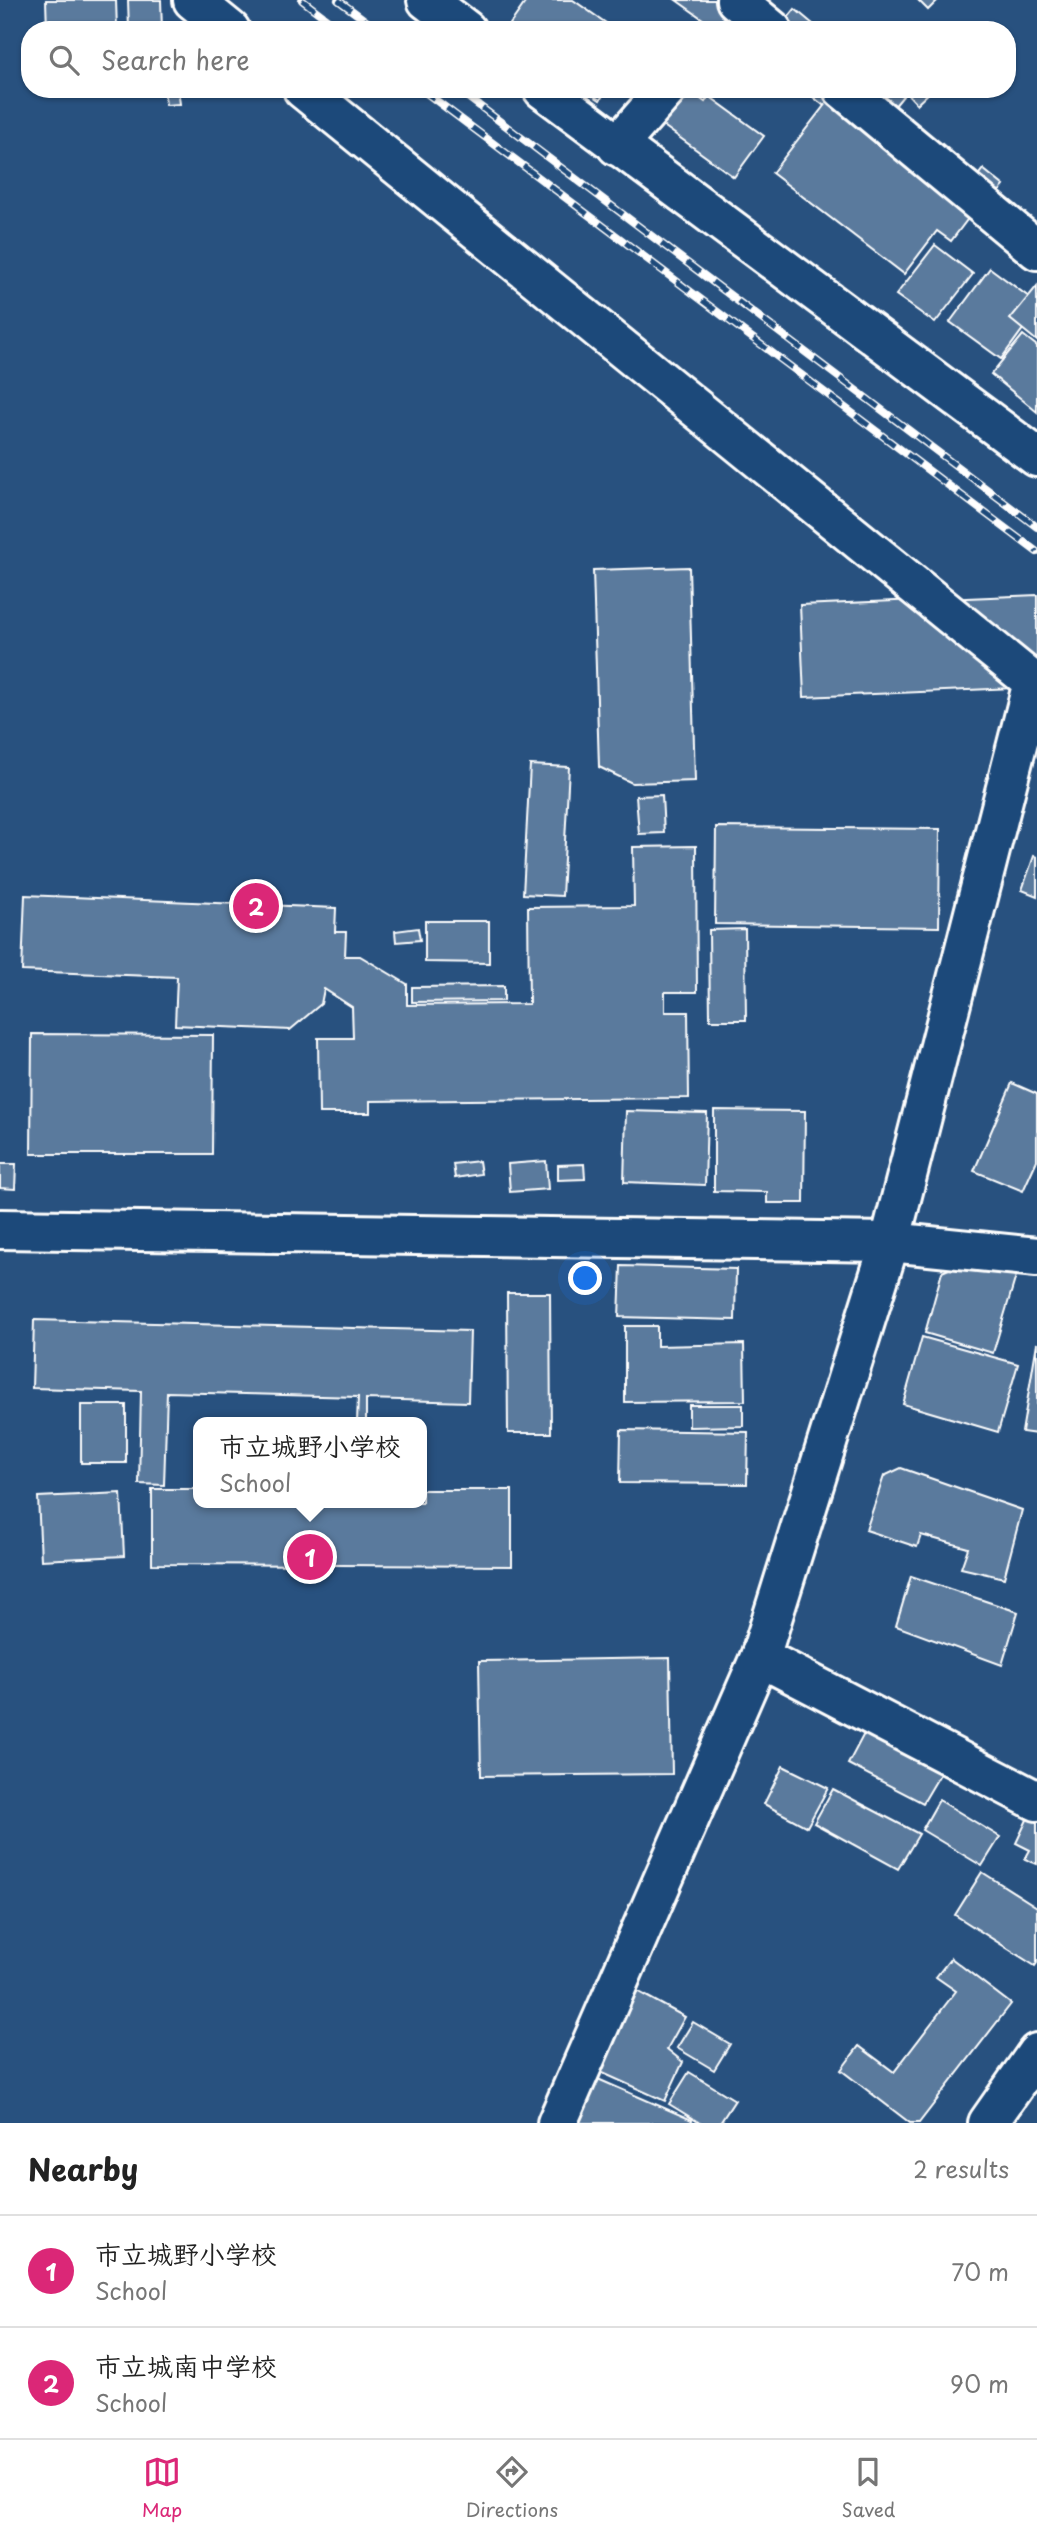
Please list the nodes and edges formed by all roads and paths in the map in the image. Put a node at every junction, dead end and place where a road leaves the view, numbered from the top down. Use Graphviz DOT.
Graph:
graph roads {
  1 [pos="193,0"];
  2 [pos="427,0"];
  3 [pos="736,9"];
  4 [pos="219,21"];
  5 [pos="454,21"];
  6 [pos="757,21"];
  7 [pos="314,98"];
  8 [pos="555,98"];
  9 [pos="659,98"];
  10 [pos="854,98"];
  11 [pos="617,146"];
  12 [pos="1037,250"];
  13 [pos="1037,457"];
  14 [pos="0,1229"];
  15 [pos="890,1242"];
  16 [pos="1037,1257"];
  17 [pos="760,1657"];
  18 [pos="1037,1801"];
  19 [pos="1037,2053"];
  20 [pos="557,2123"];
  21 [pos="988,2123"];
  1 -- 4 [label="main road"];
  2 -- 5 [label="main road"];
  3 -- 6 [label="main road"];
  7 -- 15 [label="main road"];
  8 -- 11 [label="main road"];
  9 -- 11 [label="main road"];
  10 -- 12 [label="main road"];
  11 -- 13 [label="main road"];
  14 -- 15 [label="main road"];
  15 -- 16 [label="main road"];
  15 -- 17 [label="main road"];
  17 -- 18 [label="main road"];
  17 -- 20 [label="main road"];
  19 -- 21 [label="main road"];
}
